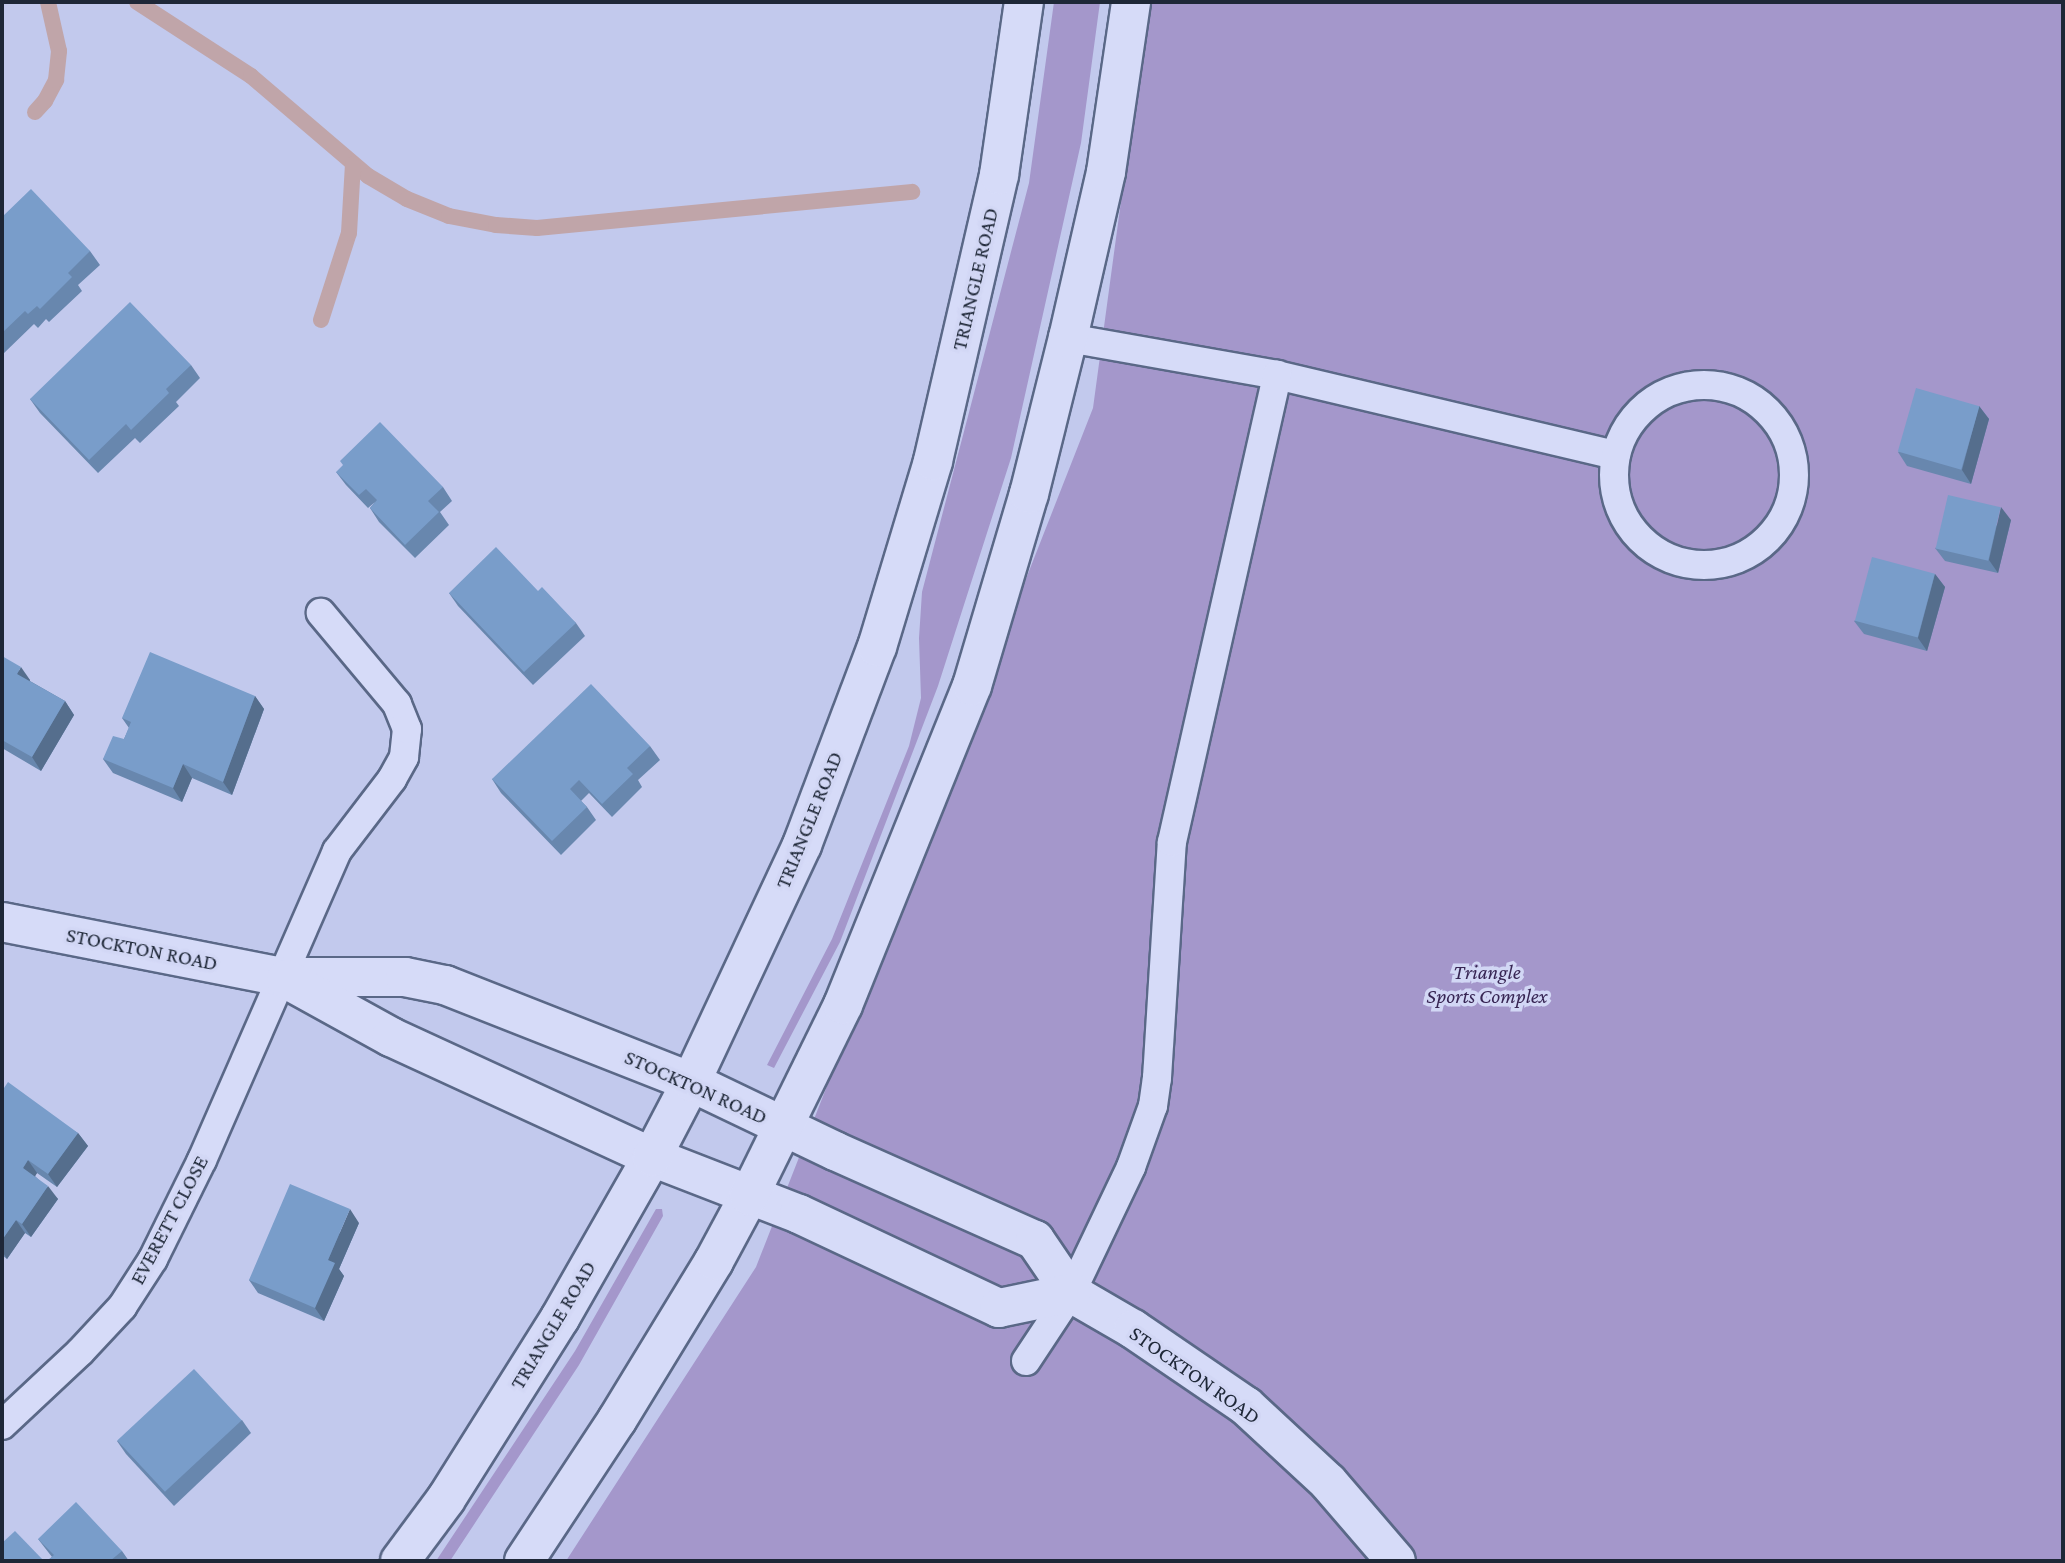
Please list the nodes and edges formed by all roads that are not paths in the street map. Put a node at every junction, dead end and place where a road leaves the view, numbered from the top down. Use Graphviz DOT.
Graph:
graph roads {
  1 [pos="1024,2"];
  2 [pos="1131,2"];
  3 [pos="1068,338"];
  4 [pos="1277,375"];
  5 [pos="1616,455"];
  6 [pos="321,612"];
  7 [pos="2,922"];
  8 [pos="282,977"];
  9 [pos="691,1082"];
  10 [pos="783,1127"];
  11 [pos="652,1157"];
  12 [pos="749,1196"];
  13 [pos="1071,1293"];
  14 [pos="1026,1361"];
  15 [pos="2,1425"];
  16 [pos="400,1561"];
  17 [pos="524,1561"];
  18 [pos="1396,1561"];
  1 -- 9 [label="street, TRIANGLE ROAD"];
  2 -- 3 [label="street"];
  3 -- 4 [label="lane"];
  3 -- 10 [label="street"];
  4 -- 5 [label="lane"];
  4 -- 13 [label="lane"];
  5 -- 5 [label="lane"];
  6 -- 8 [label="lane, EVERETT CLOSE"];
  7 -- 8 [label="street, STOCKTON ROAD"];
  8 -- 9 [label="street, STOCKTON ROAD"];
  8 -- 11 [label="street, STOCKTON ROAD"];
  8 -- 15 [label="lane, EVERETT CLOSE"];
  9 -- 10 [label="street, STOCKTON ROAD"];
  9 -- 11 [label="street, TRIANGLE ROAD"];
  10 -- 12 [label="street"];
  10 -- 13 [label="street, STOCKTON ROAD"];
  11 -- 12 [label="street, STOCKTON ROAD"];
  11 -- 16 [label="street, TRIANGLE ROAD"];
  12 -- 13 [label="street, STOCKTON ROAD"];
  12 -- 17 [label="street"];
  13 -- 14 [label="lane"];
  13 -- 18 [label="street, STOCKTON ROAD"];
}
